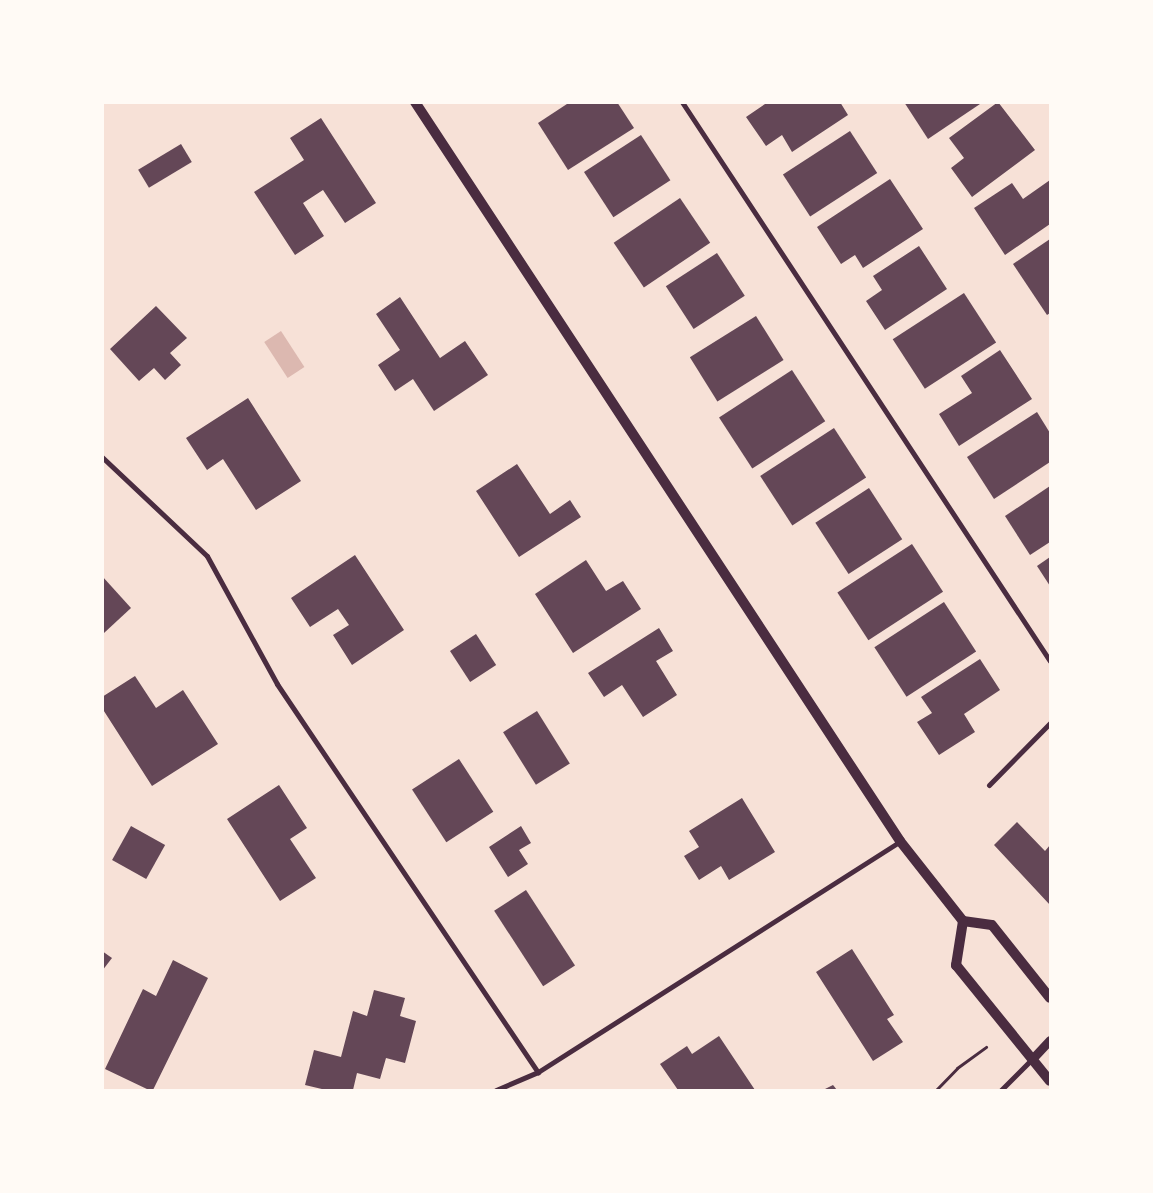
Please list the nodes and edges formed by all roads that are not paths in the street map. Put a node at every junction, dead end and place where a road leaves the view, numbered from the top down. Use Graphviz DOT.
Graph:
graph roads {
  1 [pos="415,102"];
  2 [pos="682,102"];
  3 [pos="102,457"];
  4 [pos="1050,660"];
  5 [pos="1050,723"];
  6 [pos="989,785"];
  7 [pos="900,840"];
  8 [pos="964,921"];
  9 [pos="1050,998"];
  10 [pos="1050,1040"];
  11 [pos="1032,1059"];
  12 [pos="538,1072"];
  13 [pos="1050,1081"];
  14 [pos="496,1090"];
  15 [pos="1001,1090"];
  1 -- 7 [label="main road"];
  2 -- 4 [label="street"];
  3 -- 12 [label="street"];
  5 -- 6 [label="street"];
  7 -- 8 [label="main road"];
  7 -- 12 [label="street"];
  8 -- 9 [label="main road"];
  8 -- 11 [label="main road"];
  10 -- 11 [label="street"];
  11 -- 13 [label="main road"];
  11 -- 15 [label="street"];
  12 -- 14 [label="street"];
}
